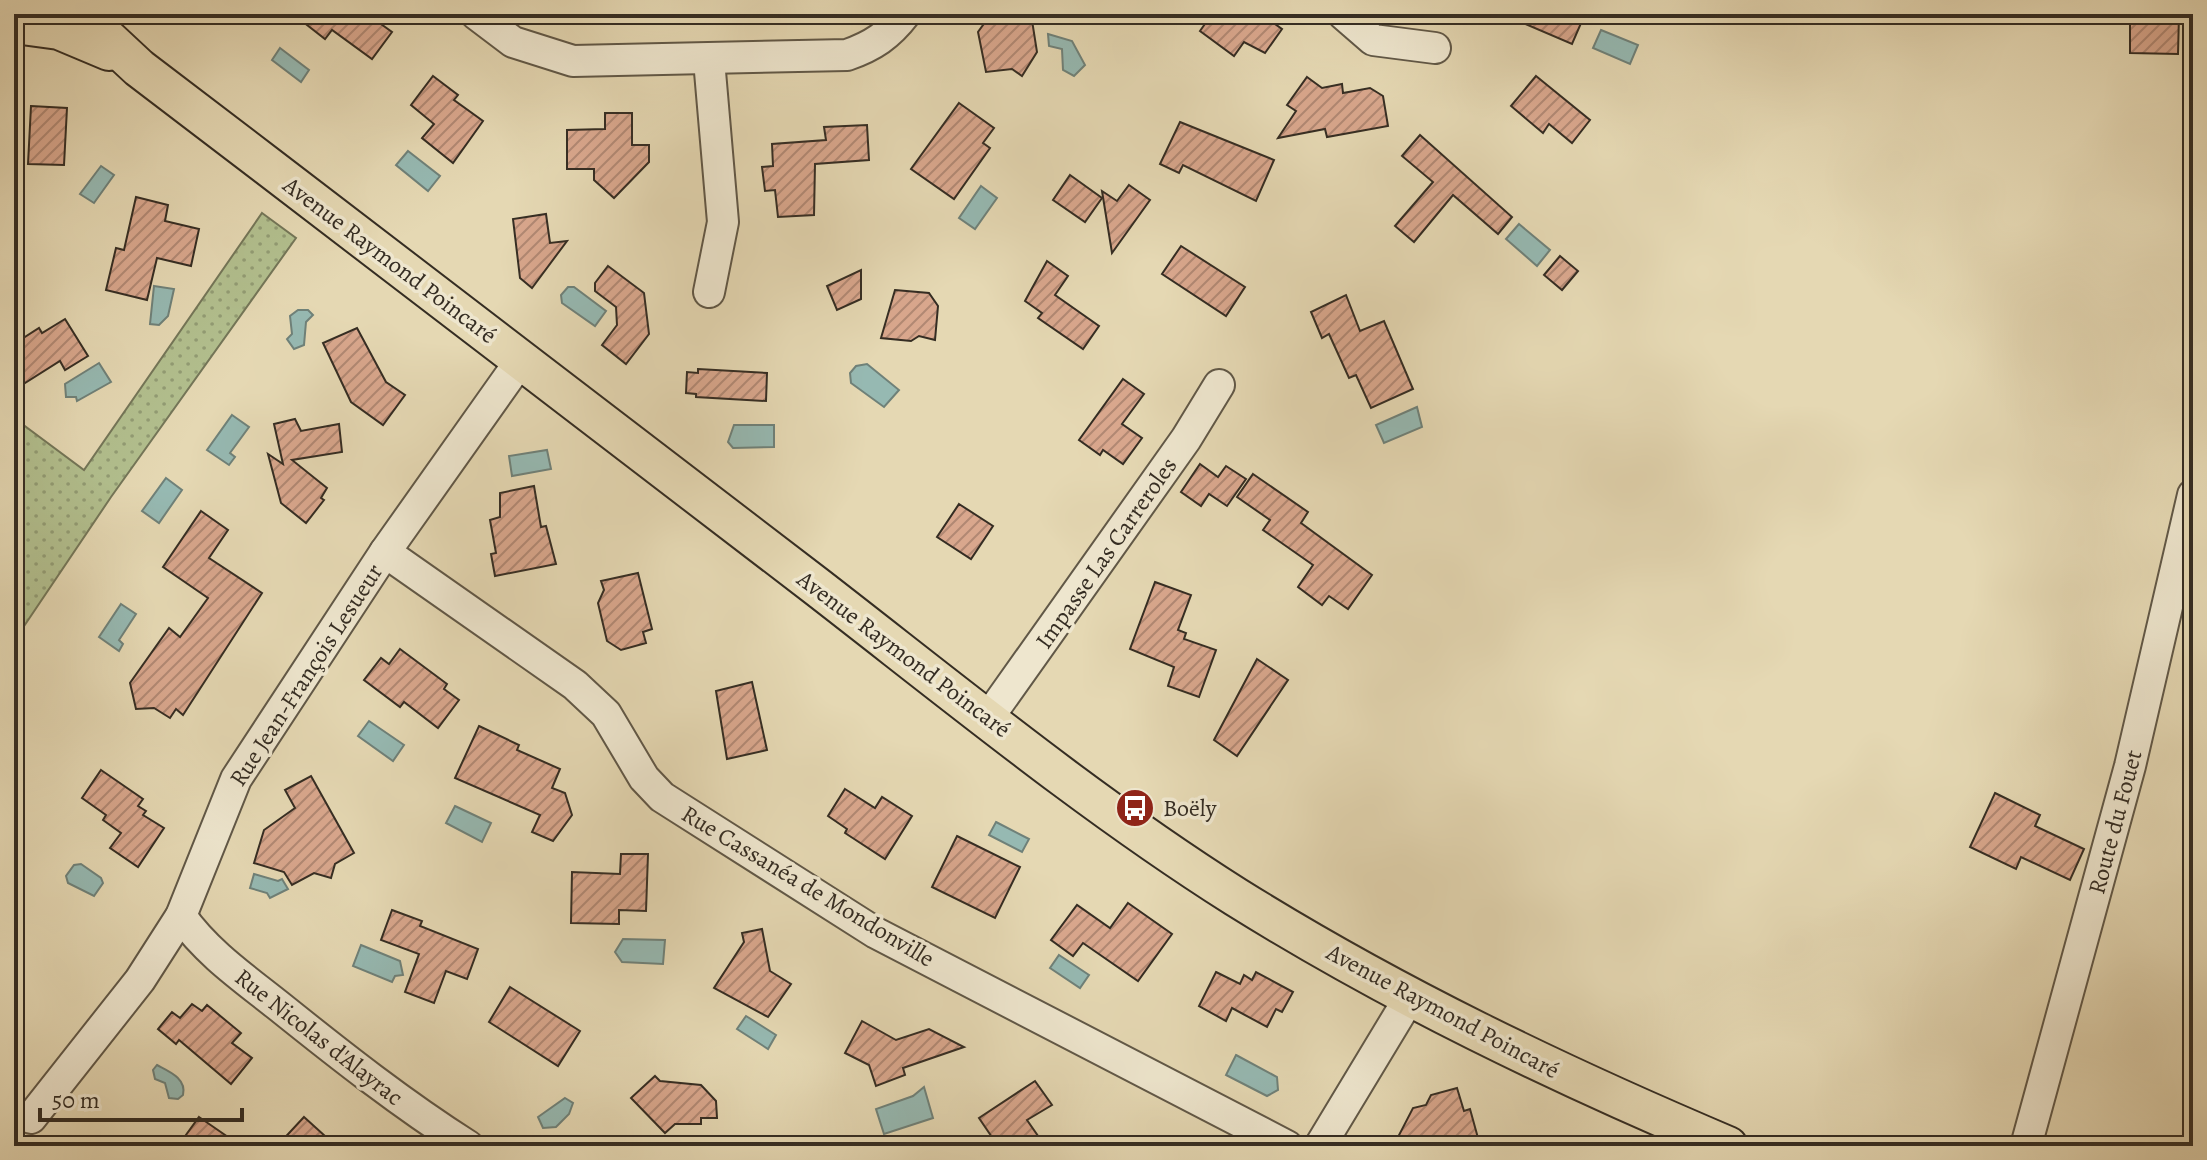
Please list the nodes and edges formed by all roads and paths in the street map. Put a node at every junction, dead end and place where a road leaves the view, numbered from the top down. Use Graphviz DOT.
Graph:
graph roads {
  1 [pos="81,14"];
  2 [pos="476,14"];
  3 [pos="905,14"];
  4 [pos="1343,14"];
  5 [pos="27,21"];
  6 [pos="1435,48"];
  7 [pos="709,60"];
  8 [pos="139,68"];
  9 [pos="709,292"];
  10 [pos="521,360"];
  11 [pos="1219,385"];
  12 [pos="2193,495"];
  13 [pos="385,552"];
  14 [pos="988,718"];
  15 [pos="181,916"];
  16 [pos="1410,997"];
  17 [pos="31,1118"];
  18 [pos="468,1146"];
  19 [pos="1287,1146"];
  20 [pos="1320,1146"];
  21 [pos="1728,1146"];
  22 [pos="2026,1146"];
  1 -- 8 [label="main road, Avenue Raymond Poincaré"];
  2 -- 7 [label="street"];
  3 -- 7 [label="street"];
  4 -- 6 [label="street"];
  5 -- 8 [label="main road, Avenue Raymond Poincaré"];
  7 -- 9 [label="street"];
  8 -- 10 [label="main road, Avenue Raymond Poincaré"];
  10 -- 13 [label="street, Rue Jean-François Lesueur"];
  10 -- 14 [label="main road, Avenue Raymond Poincaré"];
  11 -- 14 [label="street, Impasse Las Carreroles"];
  12 -- 22 [label="street, Route du Fouet"];
  13 -- 15 [label="street, Rue Jean-François Lesueur"];
  13 -- 19 [label="street, Rue Cassanéa de Mondonville"];
  14 -- 16 [label="main road, Avenue Raymond Poincaré"];
  15 -- 17 [label="street, Rue Jean-François Lesueur"];
  15 -- 18 [label="street, Rue Nicolas d'Alayrac"];
  16 -- 20 [label="street"];
  16 -- 21 [label="main road, Avenue Raymond Poincaré"];
}
